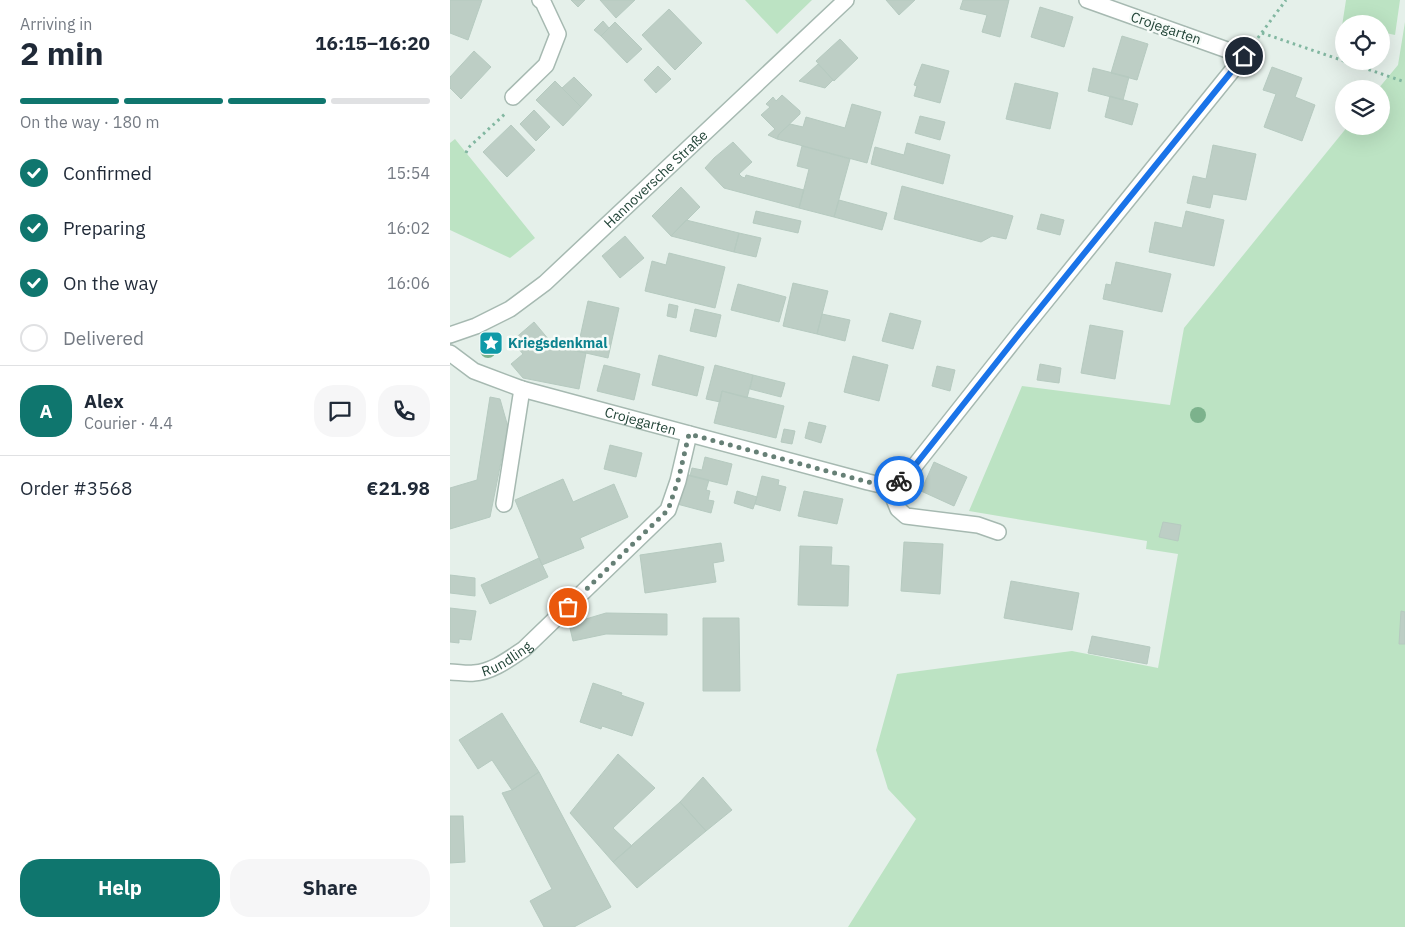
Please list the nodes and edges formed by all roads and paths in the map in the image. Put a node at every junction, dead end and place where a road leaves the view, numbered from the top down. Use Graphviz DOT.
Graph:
graph roads {
  1 [pos="540,0"];
  2 [pos="846,0"];
  3 [pos="1087,0"];
  4 [pos="1286,0"];
  5 [pos="1262,33"];
  6 [pos="1244,56"];
  7 [pos="1335,58"];
  8 [pos="1370,70"];
  9 [pos="1405,82"];
  10 [pos="513,97"];
  11 [pos="466,153"];
  12 [pos="450,336"];
  13 [pos="450,353"];
  14 [pos="522,388"];
  15 [pos="689,434"];
  16 [pos="889,487"];
  17 [pos="504,504"];
  18 [pos="998,532"];
  19 [pos="450,672"];
  1 -- 10 [label="street"];
  2 -- 12 [label="street, Hannoversche Straße"];
  3 -- 6 [label="street, Crojegarten"];
  4 -- 5 [label="path"];
  5 -- 6 [label="path"];
  5 -- 7 [label="path"];
  6 -- 16 [label="street"];
  8 -- 9 [label="path"];
  10 -- 11 [label="path"];
  13 -- 14 [label="street, Crojegarten"];
  14 -- 15 [label="street, Crojegarten"];
  14 -- 17 [label="street"];
  15 -- 16 [label="street, Crojegarten"];
  15 -- 19 [label="street, Rundling"];
  16 -- 18 [label="street"];
}
